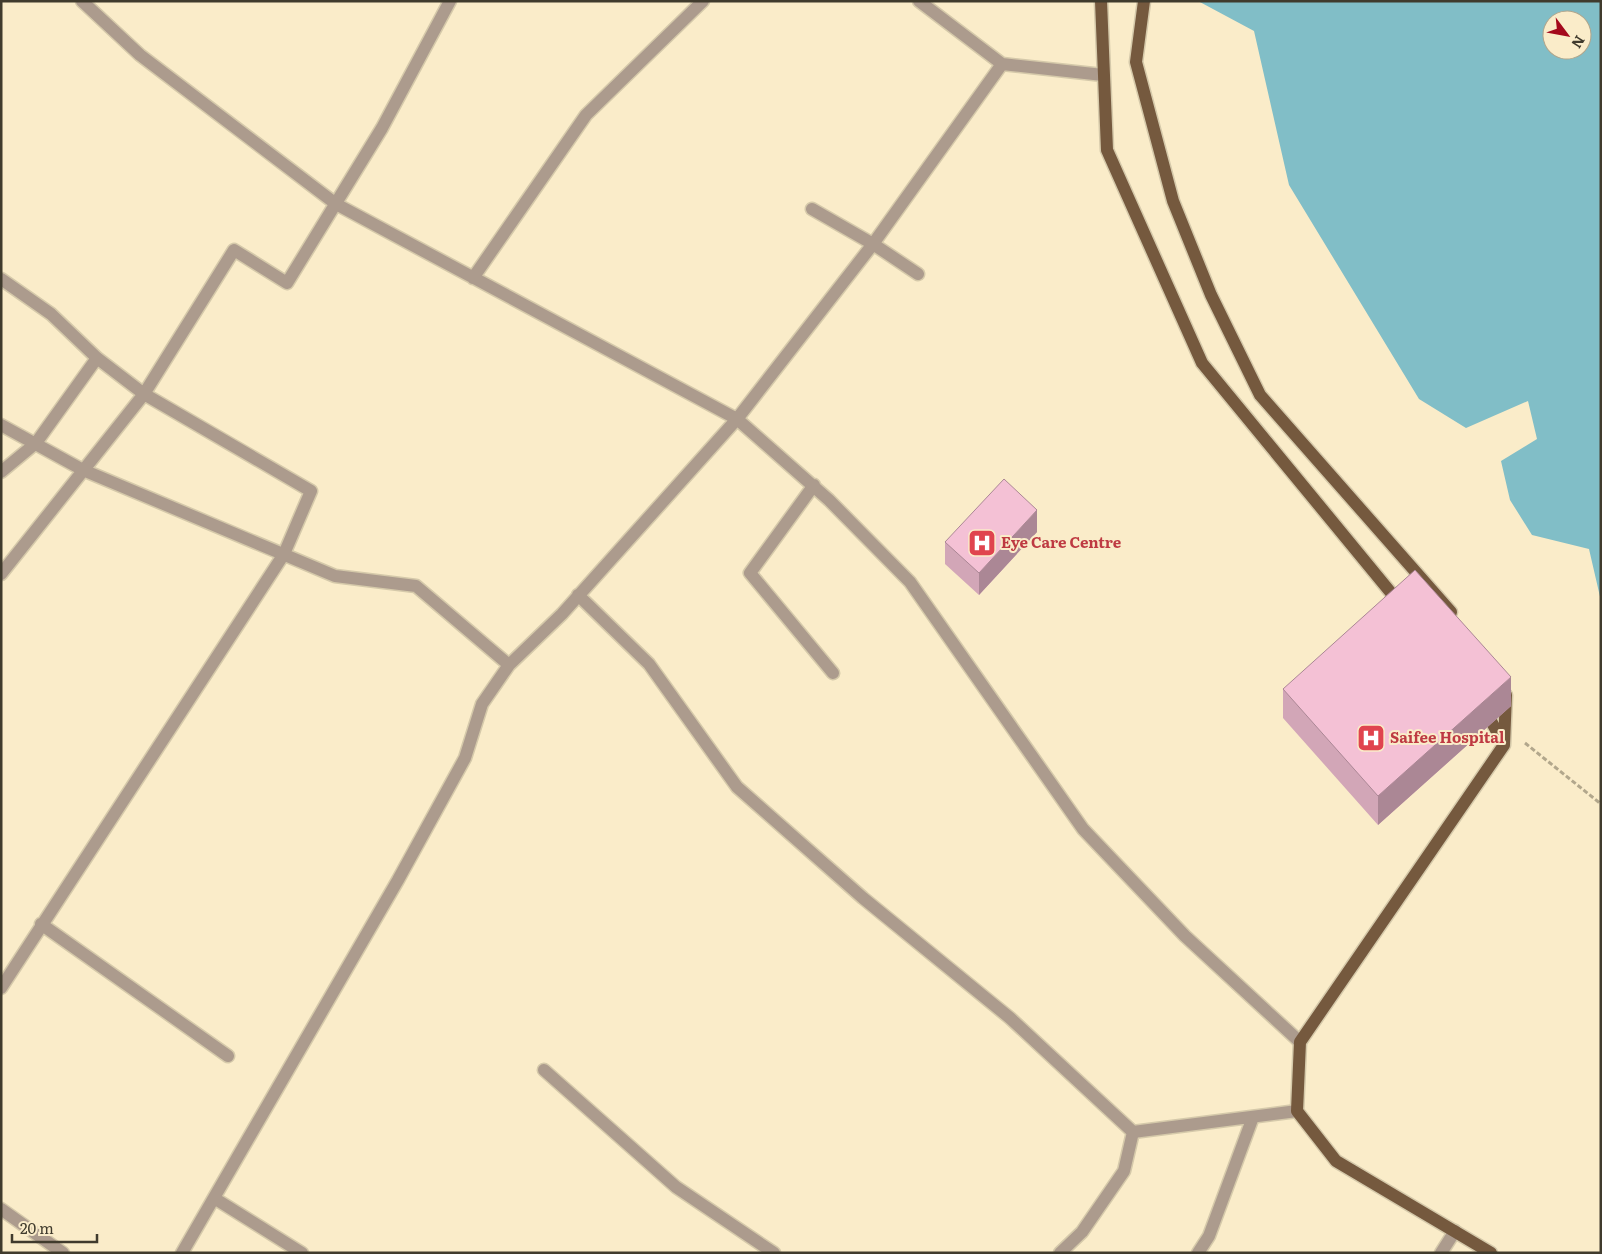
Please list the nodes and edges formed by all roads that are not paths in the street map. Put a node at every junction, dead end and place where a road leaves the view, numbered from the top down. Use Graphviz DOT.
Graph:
graph roads {
  1 [pos="82,1"];
  2 [pos="450,1"];
  3 [pos="703,1"];
  4 [pos="919,1"];
  5 [pos="1101,1"];
  6 [pos="1144,1"];
  7 [pos="1002,64"];
  8 [pos="1103,76"];
  9 [pos="336,204"];
  10 [pos="812,209"];
  11 [pos="873,244"];
  12 [pos="918,274"];
  13 [pos="473,278"];
  14 [pos="1,279"];
  15 [pos="97,358"];
  16 [pos="144,394"];
  17 [pos="737,419"];
  18 [pos="1,425"];
  19 [pos="36,443"];
  20 [pos="83,470"];
  21 [pos="1,472"];
  22 [pos="814,485"];
  23 [pos="284,554"];
  24 [pos="1,574"];
  25 [pos="578,595"];
  26 [pos="1412,618"];
  27 [pos="1459,623"];
  28 [pos="509,664"];
  29 [pos="833,673"];
  30 [pos="1500,679"];
  31 [pos="1477,699"];
  32 [pos="1506,702"];
  33 [pos="1489,714"];
  34 [pos="1504,745"];
  35 [pos="41,924"];
  36 [pos="1,988"];
  37 [pos="1300,1042"];
  38 [pos="228,1056"];
  39 [pos="544,1070"];
  40 [pos="1297,1111"];
  41 [pos="1253,1117"];
  42 [pos="1134,1132"];
  43 [pos="214,1198"];
  44 [pos="1,1210"];
  45 [pos="1455,1231"];
  46 [pos="63,1253"];
  47 [pos="182,1253"];
  48 [pos="302,1253"];
  49 [pos="774,1253"];
  50 [pos="1060,1253"];
  51 [pos="1198,1253"];
  52 [pos="1441,1253"];
  53 [pos="1491,1253"];
  1 -- 9 [label="street"];
  2 -- 9 [label="street"];
  3 -- 13 [label="street"];
  4 -- 7 [label="street"];
  5 -- 8 [label="main road"];
  6 -- 27 [label="main road"];
  7 -- 8 [label="street"];
  7 -- 11 [label="street"];
  8 -- 26 [label="main road"];
  9 -- 13 [label="street"];
  9 -- 16 [label="street"];
  10 -- 11 [label="street"];
  11 -- 12 [label="street"];
  11 -- 17 [label="street"];
  13 -- 17 [label="street"];
  14 -- 15 [label="street"];
  15 -- 16 [label="street"];
  15 -- 19 [label="street"];
  16 -- 20 [label="street"];
  16 -- 23 [label="street"];
  17 -- 22 [label="street"];
  17 -- 25 [label="street"];
  18 -- 19 [label="street"];
  19 -- 20 [label="street"];
  19 -- 21 [label="street"];
  20 -- 23 [label="street"];
  20 -- 24 [label="street"];
  22 -- 29 [label="street"];
  22 -- 37 [label="street"];
  23 -- 28 [label="street"];
  23 -- 35 [label="street"];
  25 -- 28 [label="street"];
  25 -- 42 [label="street"];
  28 -- 43 [label="street"];
  30 -- 32 [label="main road"];
  31 -- 33 [label="main road"];
  32 -- 33 [label="main road"];
  32 -- 34 [label="main road"];
  33 -- 34 [label="main road"];
  34 -- 37 [label="main road"];
  35 -- 36 [label="street"];
  35 -- 38 [label="street"];
  37 -- 40 [label="main road"];
  39 -- 49 [label="street"];
  40 -- 41 [label="street"];
  40 -- 45 [label="main road"];
  41 -- 42 [label="street"];
  41 -- 51 [label="street"];
  42 -- 50 [label="street"];
  43 -- 47 [label="street"];
  43 -- 48 [label="street"];
  44 -- 46 [label="street"];
  45 -- 52 [label="street"];
  45 -- 53 [label="main road"];
}
